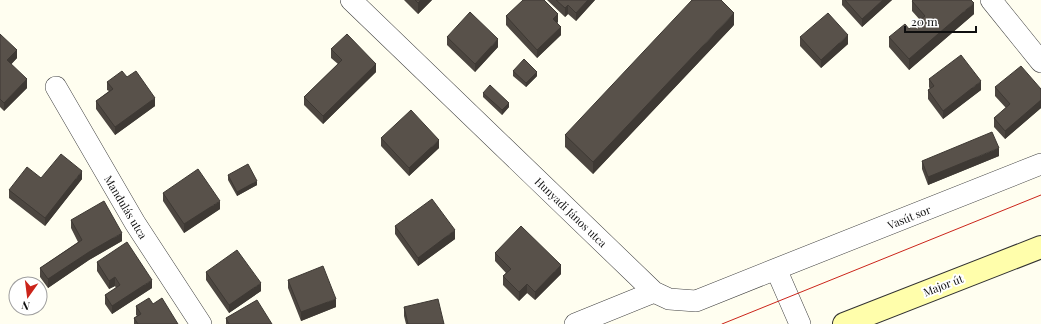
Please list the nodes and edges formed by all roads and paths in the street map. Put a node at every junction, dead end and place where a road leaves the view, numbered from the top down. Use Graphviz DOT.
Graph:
graph roads {
  1 [pos="351,0"];
  2 [pos="991,0"];
  3 [pos="1041,62"];
  4 [pos="56,87"];
  5 [pos="1041,164"];
  6 [pos="1041,247"];
  7 [pos="776,269"];
  8 [pos="654,292"];
  9 [pos="201,324"];
  10 [pos="575,324"];
  11 [pos="800,324"];
  12 [pos="844,324"];
  1 -- 8 [label="street, Hunyadi János utca"];
  2 -- 3 [label="street"];
  4 -- 9 [label="street, Mandulás utca"];
  5 -- 7 [label="street, Vasút sor"];
  6 -- 12 [label="street, Major út"];
  7 -- 8 [label="street, Hunyadi János utca"];
  7 -- 11 [label="street"];
  8 -- 10 [label="street"];
}
